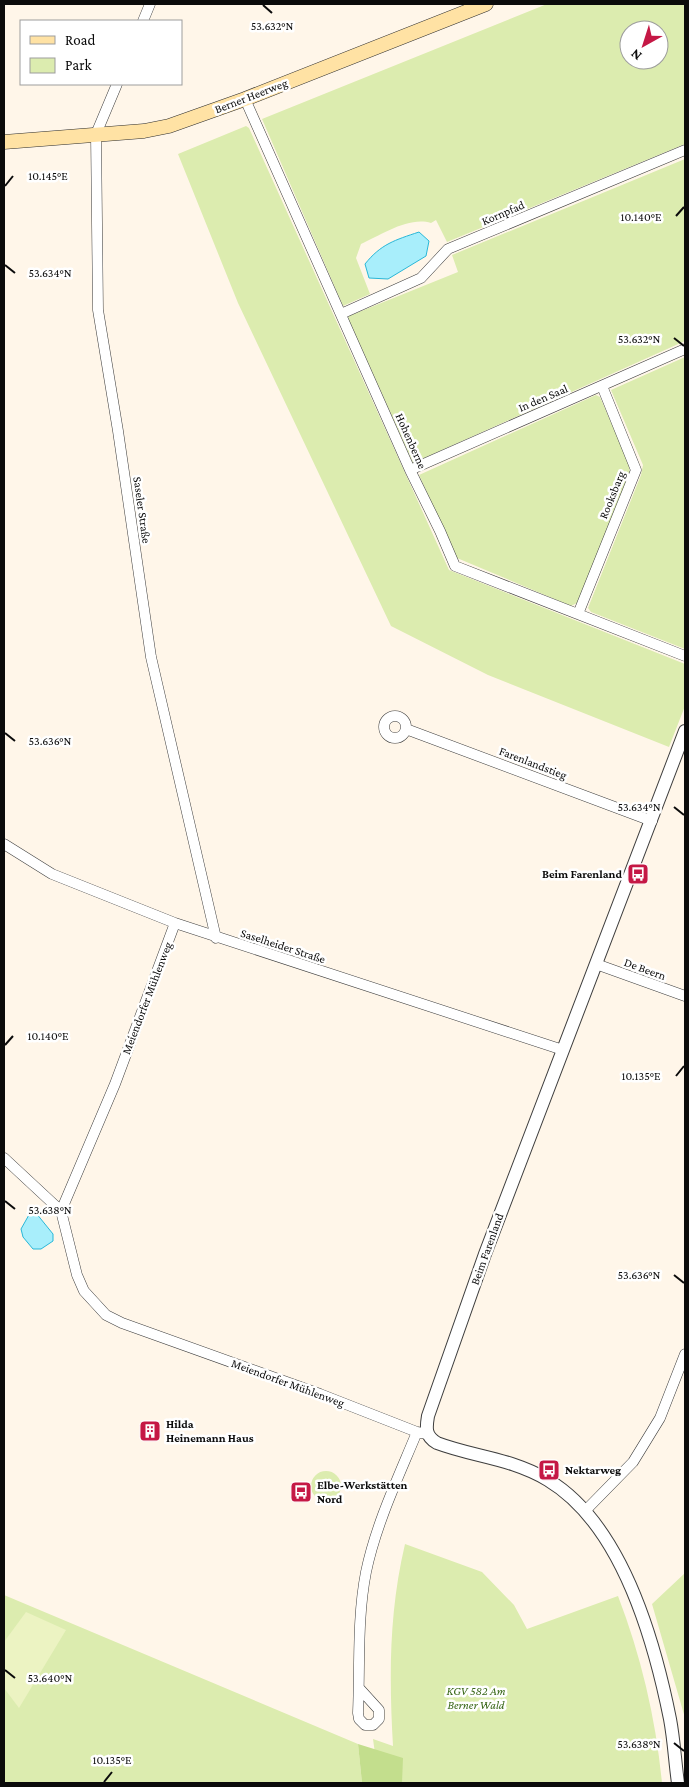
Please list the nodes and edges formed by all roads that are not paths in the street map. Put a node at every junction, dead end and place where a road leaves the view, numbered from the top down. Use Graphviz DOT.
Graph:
graph roads {
  1 [pos="150,4"];
  2 [pos="486,4"];
  3 [pos="143,20"];
  4 [pos="117,85"];
  5 [pos="245,99"];
  6 [pos="96,134"];
  7 [pos="4,142"];
  8 [pos="685,150"];
  9 [pos="341,314"];
  10 [pos="685,349"];
  11 [pos="602,386"];
  12 [pos="410,470"];
  13 [pos="578,614"];
  14 [pos="685,656"];
  15 [pos="406,729"];
  16 [pos="685,731"];
  17 [pos="652,821"];
  18 [pos="4,844"];
  19 [pos="175,922"];
  20 [pos="216,938"];
  21 [pos="596,964"];
  22 [pos="685,996"];
  23 [pos="563,1050"];
  24 [pos="4,1158"];
  25 [pos="61,1211"];
  26 [pos="684,1359"];
  27 [pos="422,1433"];
  28 [pos="586,1510"];
  29 [pos="359,1688"];
  30 [pos="678,1783"];
  1 -- 3 [label="street"];
  2 -- 5 [label="main road, Berner Heerweg"];
  4 -- 6 [label="street, Saseler Straße"];
  5 -- 6 [label="main road, Berner Heerweg"];
  5 -- 9 [label="street, Hohenberne"];
  6 -- 7 [label="main road, Berner Heerweg"];
  6 -- 20 [label="street, Saseler Straße"];
  8 -- 9 [label="street, Kornpfad"];
  9 -- 12 [label="street, Hohenberne"];
  10 -- 11 [label="street, In den Saal"];
  11 -- 12 [label="street, In den Saal"];
  11 -- 13 [label="street, Rooksbarg"];
  12 -- 13 [label="street, Hohenberne"];
  13 -- 14 [label="street, Hohenberne"];
  15 -- 17 [label="street, Farenlandstieg"];
  16 -- 17 [label="street, Beim Farenland"];
  17 -- 21 [label="street, Beim Farenland"];
  18 -- 19 [label="street, Saselheider Straße"];
  19 -- 20 [label="street, Saselheider Straße"];
  19 -- 25 [label="street, Meiendorfer Mühlenweg"];
  20 -- 23 [label="street, Saselheider Straße"];
  21 -- 22 [label="street, De Beern"];
  21 -- 23 [label="street, Beim Farenland"];
  23 -- 27 [label="street, Beim Farenland"];
  24 -- 25 [label="street"];
  25 -- 27 [label="street, Meiendorfer Mühlenweg"];
  26 -- 28 [label="street"];
  27 -- 28 [label="street, Meiendorfer Mühlenweg"];
  27 -- 29 [label="street"];
  28 -- 30 [label="street, Meiendorfer Mühlenweg"];
}
